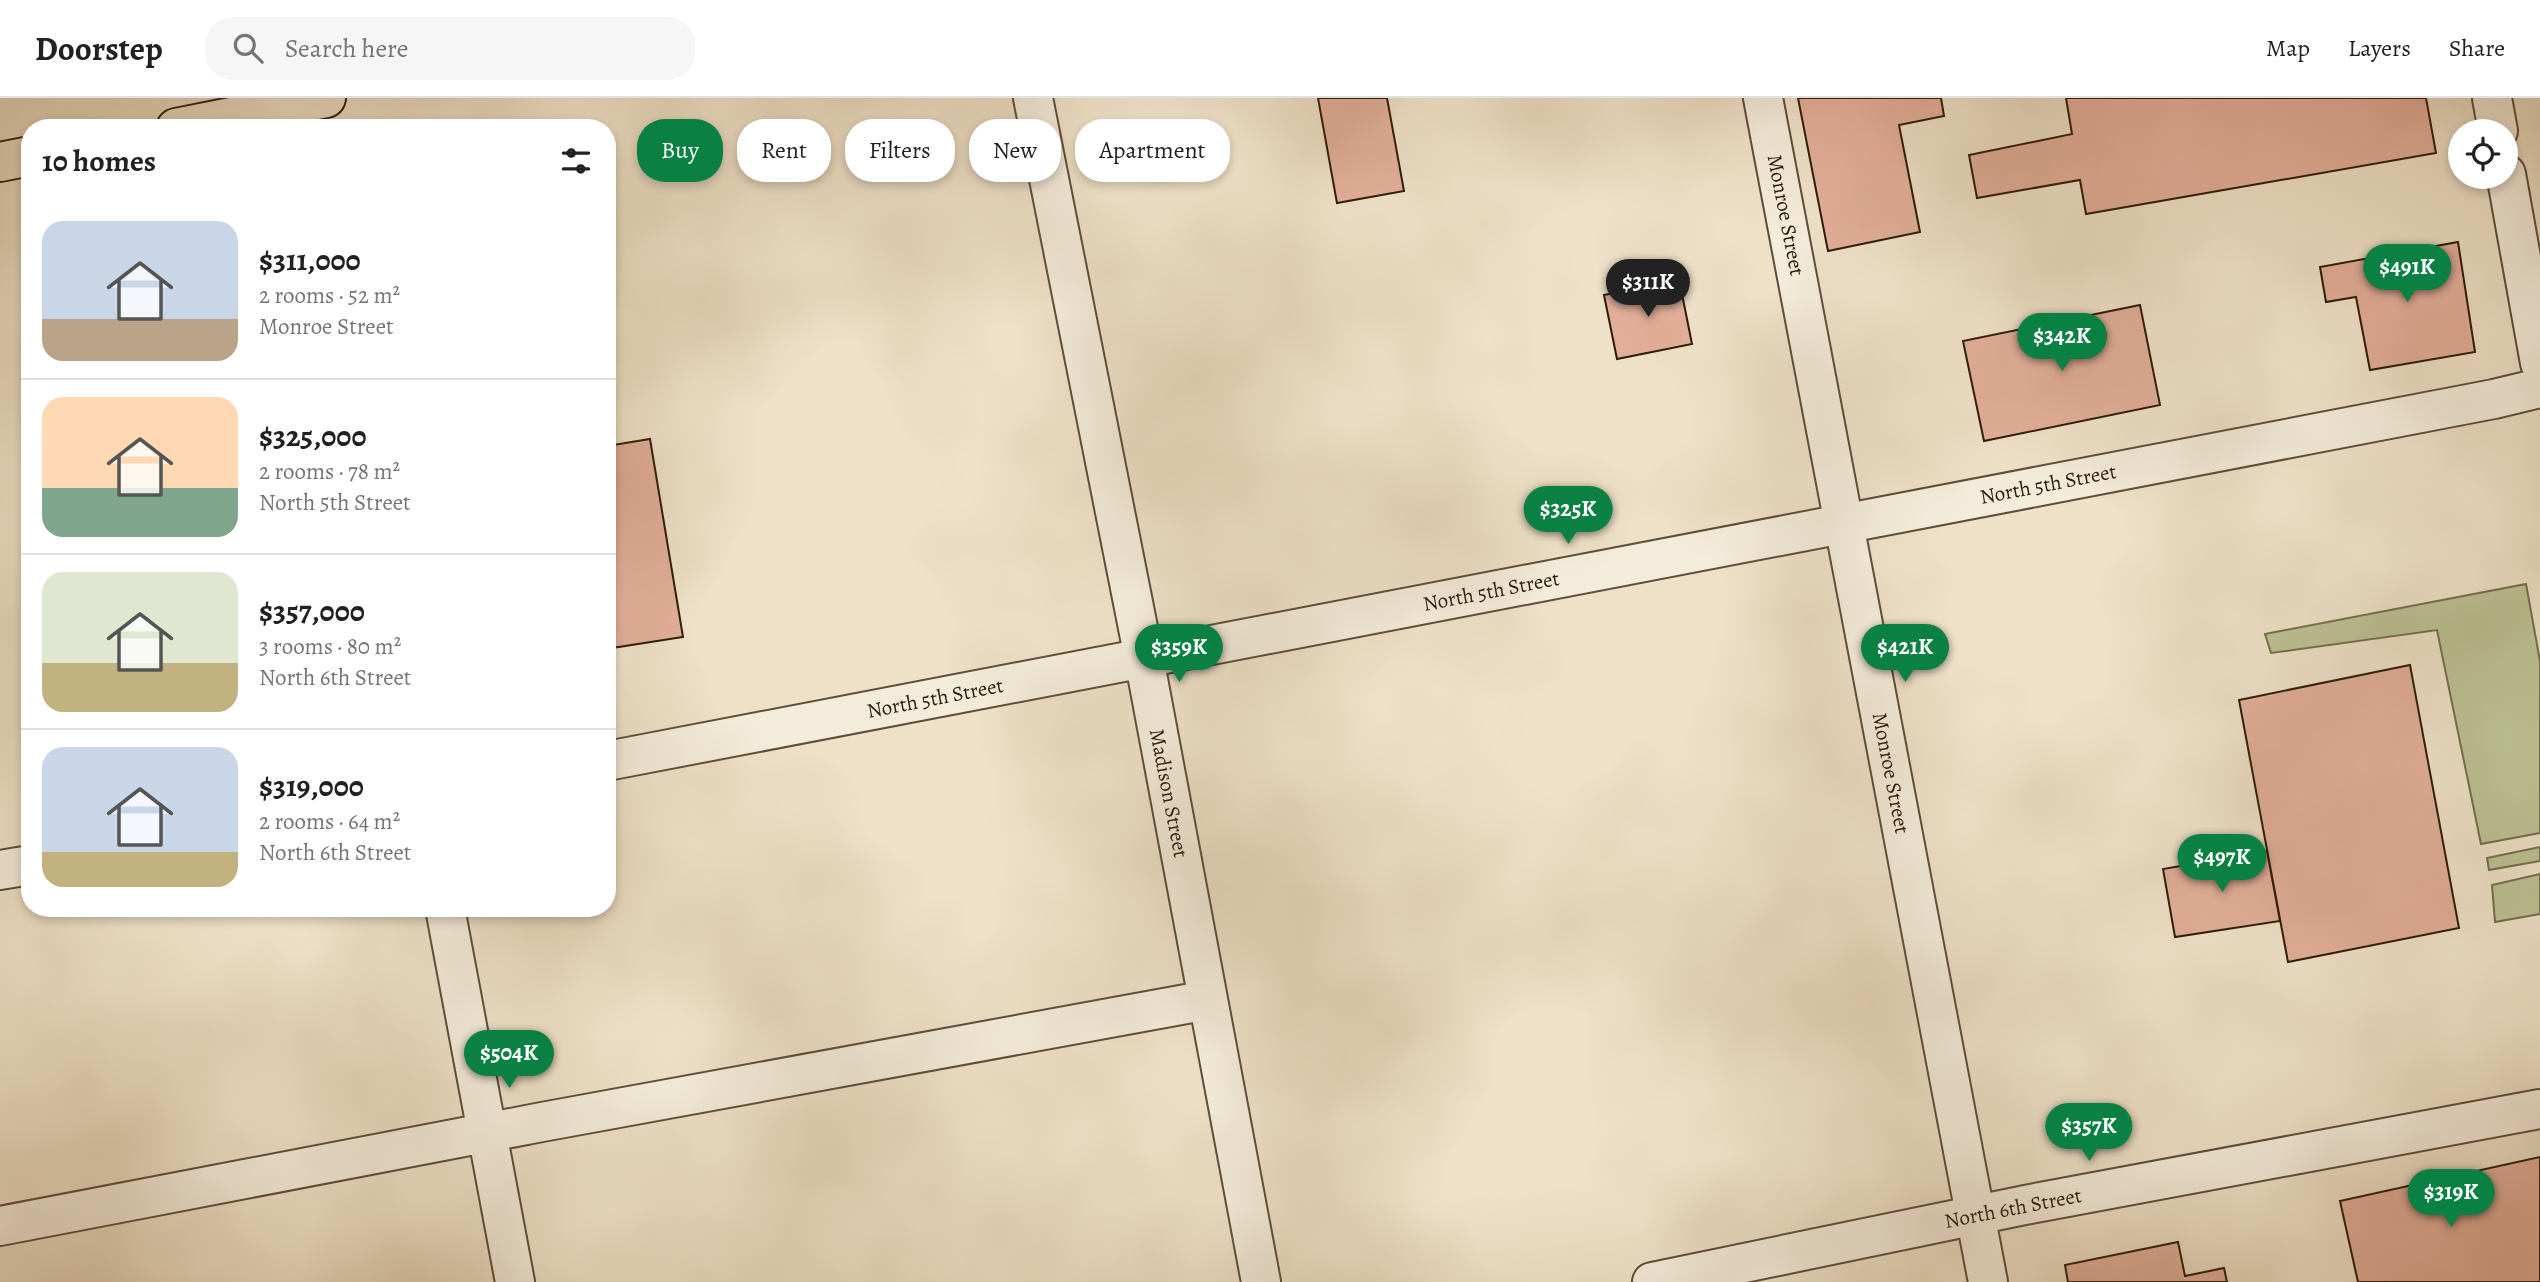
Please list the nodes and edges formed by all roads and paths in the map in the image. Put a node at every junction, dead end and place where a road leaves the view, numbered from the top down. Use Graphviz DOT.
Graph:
graph roads {
  1 [pos="1033,98"];
  2 [pos="1763,98"];
  3 [pos="2492,98"];
  4 [pos="305,107"];
  5 [pos="231,119"];
  6 [pos="2496,119"];
  7 [pos="21,158"];
  8 [pos="0,162"];
  9 [pos="2509,189"];
  10 [pos="2540,363"];
  11 [pos="2540,388"];
  12 [pos="1844,524"];
  13 [pos="1144,658"];
  14 [pos="616,759"];
  15 [pos="21,866"];
  16 [pos="0,870"];
  17 [pos="447,917"];
  18 [pos="1208,1000"];
  19 [pos="2540,1109"];
  20 [pos="487,1133"];
  21 [pos="1975,1216"];
  22 [pos="0,1226"];
  23 [pos="515,1282"];
  24 [pos="1261,1282"];
  25 [pos="1652,1282"];
  26 [pos="1988,1282"];
  1 -- 13 [label="street, Madison Street"];
  2 -- 12 [label="street, Monroe Street"];
  3 -- 6 [label="street"];
  4 -- 5 [label="main road"];
  7 -- 8 [label="main road"];
  9 -- 10 [label="street"];
  11 -- 12 [label="street, North 5th Street"];
  12 -- 13 [label="street, North 5th Street"];
  12 -- 21 [label="street, Monroe Street"];
  13 -- 14 [label="street, North 5th Street"];
  13 -- 18 [label="street, Madison Street"];
  15 -- 16 [label="street"];
  17 -- 20 [label="street"];
  18 -- 20 [label="street"];
  18 -- 24 [label="street, Madison Street"];
  19 -- 21 [label="street, North 6th Street"];
  20 -- 22 [label="street"];
  20 -- 23 [label="street"];
  21 -- 25 [label="street, North 6th Street"];
  21 -- 26 [label="street, Monroe Street"];
}
